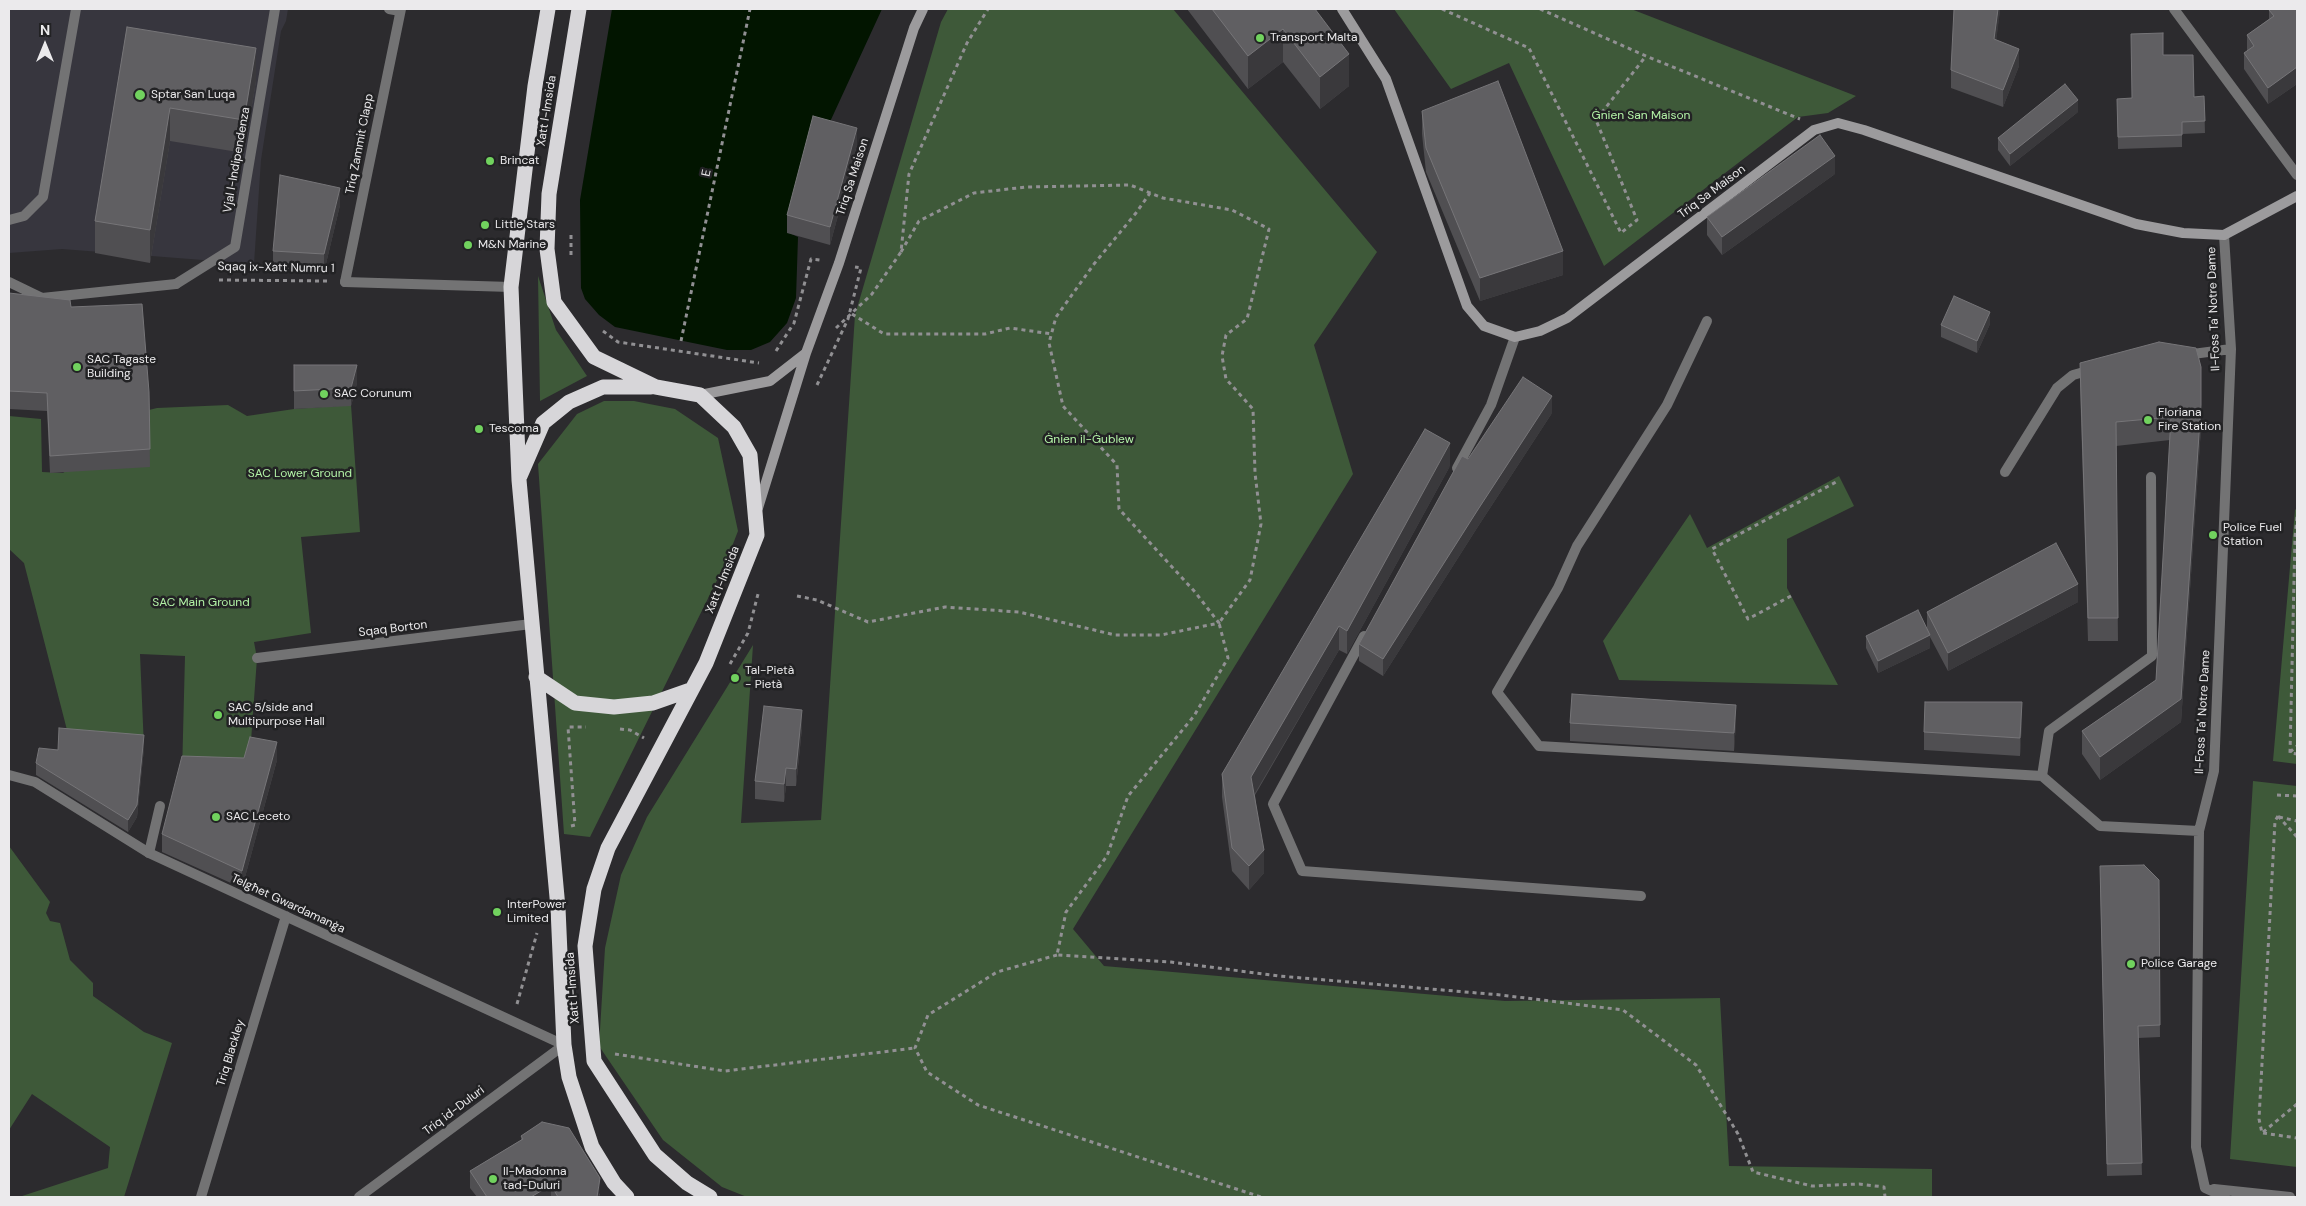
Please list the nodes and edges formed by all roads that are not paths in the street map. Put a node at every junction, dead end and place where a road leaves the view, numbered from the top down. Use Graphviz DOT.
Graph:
graph roads {
  1 [pos="76,9"];
  2 [pos="275,9"];
  3 [pos="548,9"];
  4 [pos="579,9"];
  5 [pos="923,9"];
  6 [pos="1342,9"];
  7 [pos="2174,9"];
  8 [pos="396,10"];
  9 [pos="2297,175"];
  10 [pos="2297,196"];
  11 [pos="9,220"];
  12 [pos="2224,235"];
  13 [pos="9,282"];
  14 [pos="345,282"];
  15 [pos="511,287"];
  16 [pos="1707,321"];
  17 [pos="1515,337"];
  18 [pos="2231,349"];
  19 [pos="806,353"];
  20 [pos="2175,356"];
  21 [pos="2101,368"];
  22 [pos="656,387"];
  23 [pos="700,395"];
  24 [pos="2005,472"];
  25 [pos="1453,475"];
  26 [pos="2152,477"];
  27 [pos="519,480"];
  28 [pos="756,512"];
  29 [pos="532,624"];
  30 [pos="1368,631"];
  31 [pos="257,658"];
  32 [pos="536,677"];
  33 [pos="690,690"];
  34 [pos="9,775"];
  35 [pos="2042,776"];
  36 [pos="160,806"];
  37 [pos="2199,831"];
  38 [pos="149,853"];
  39 [pos="1641,896"];
  40 [pos="286,916"];
  41 [pos="564,1045"];
  42 [pos="2205,1188"];
  43 [pos="613,1190"];
  44 [pos="201,1197"];
  45 [pos="359,1197"];
  46 [pos="628,1197"];
  47 [pos="710,1197"];
  48 [pos="2225,1197"];
  49 [pos="2290,1197"];
  1 -- 11 [label="street"];
  2 -- 13 [label="street, Vjal l-Indipendenza"];
  3 -- 15 [label="highway, Xatt l-Imsida"];
  4 -- 22 [label="highway, Xatt l-Imsida"];
  5 -- 19 [label="street, Triq Sa Maison"];
  6 -- 17 [label="street"];
  7 -- 9 [label="street"];
  8 -- 14 [label="street, Triq Zammit Clapp"];
  10 -- 12 [label="street"];
  12 -- 17 [label="street, Triq Sa Maison"];
  12 -- 18 [label="street, Il-Foss Ta' Notre Dame"];
  14 -- 15 [label="street, Sqaq ix-Xatt Numru 1"];
  15 -- 27 [label="highway, Xatt l-Imsida"];
  16 -- 35 [label="street"];
  17 -- 25 [label="street"];
  18 -- 20 [label="street"];
  18 -- 37 [label="street, Il-Foss Ta' Notre Dame"];
  19 -- 23 [label="street"];
  19 -- 28 [label="street, Triq Sa Maison"];
  21 -- 24 [label="street"];
  22 -- 23 [label="highway, Xatt l-Imsida"];
  22 -- 27 [label="highway"];
  23 -- 28 [label="highway, Xatt l-Imsida"];
  26 -- 35 [label="street"];
  27 -- 29 [label="highway, Xatt l-Imsida"];
  28 -- 33 [label="highway, Xatt l-Imsida"];
  29 -- 31 [label="street, Sqaq Borton"];
  29 -- 32 [label="highway, Xatt l-Imsida"];
  30 -- 39 [label="street"];
  32 -- 33 [label="highway"];
  32 -- 41 [label="highway, Xatt l-Imsida"];
  33 -- 47 [label="highway, Xatt l-Imsida"];
  34 -- 38 [label="street, Telgħet Gwardamanġa"];
  35 -- 37 [label="street"];
  36 -- 38 [label="street"];
  37 -- 42 [label="street, Il-Foss Ta' Notre Dame"];
  38 -- 40 [label="street, Telgħet Gwardamanġa"];
  40 -- 41 [label="street, Telgħet Gwardamanġa"];
  40 -- 44 [label="street, Triq Blackley"];
  41 -- 43 [label="highway, Xatt l-Imsida"];
  41 -- 45 [label="street, Triq id-Duluri"];
  42 -- 48 [label="street"];
  42 -- 49 [label="street"];
  43 -- 46 [label="highway, Xatt l-Imsida"];
}
